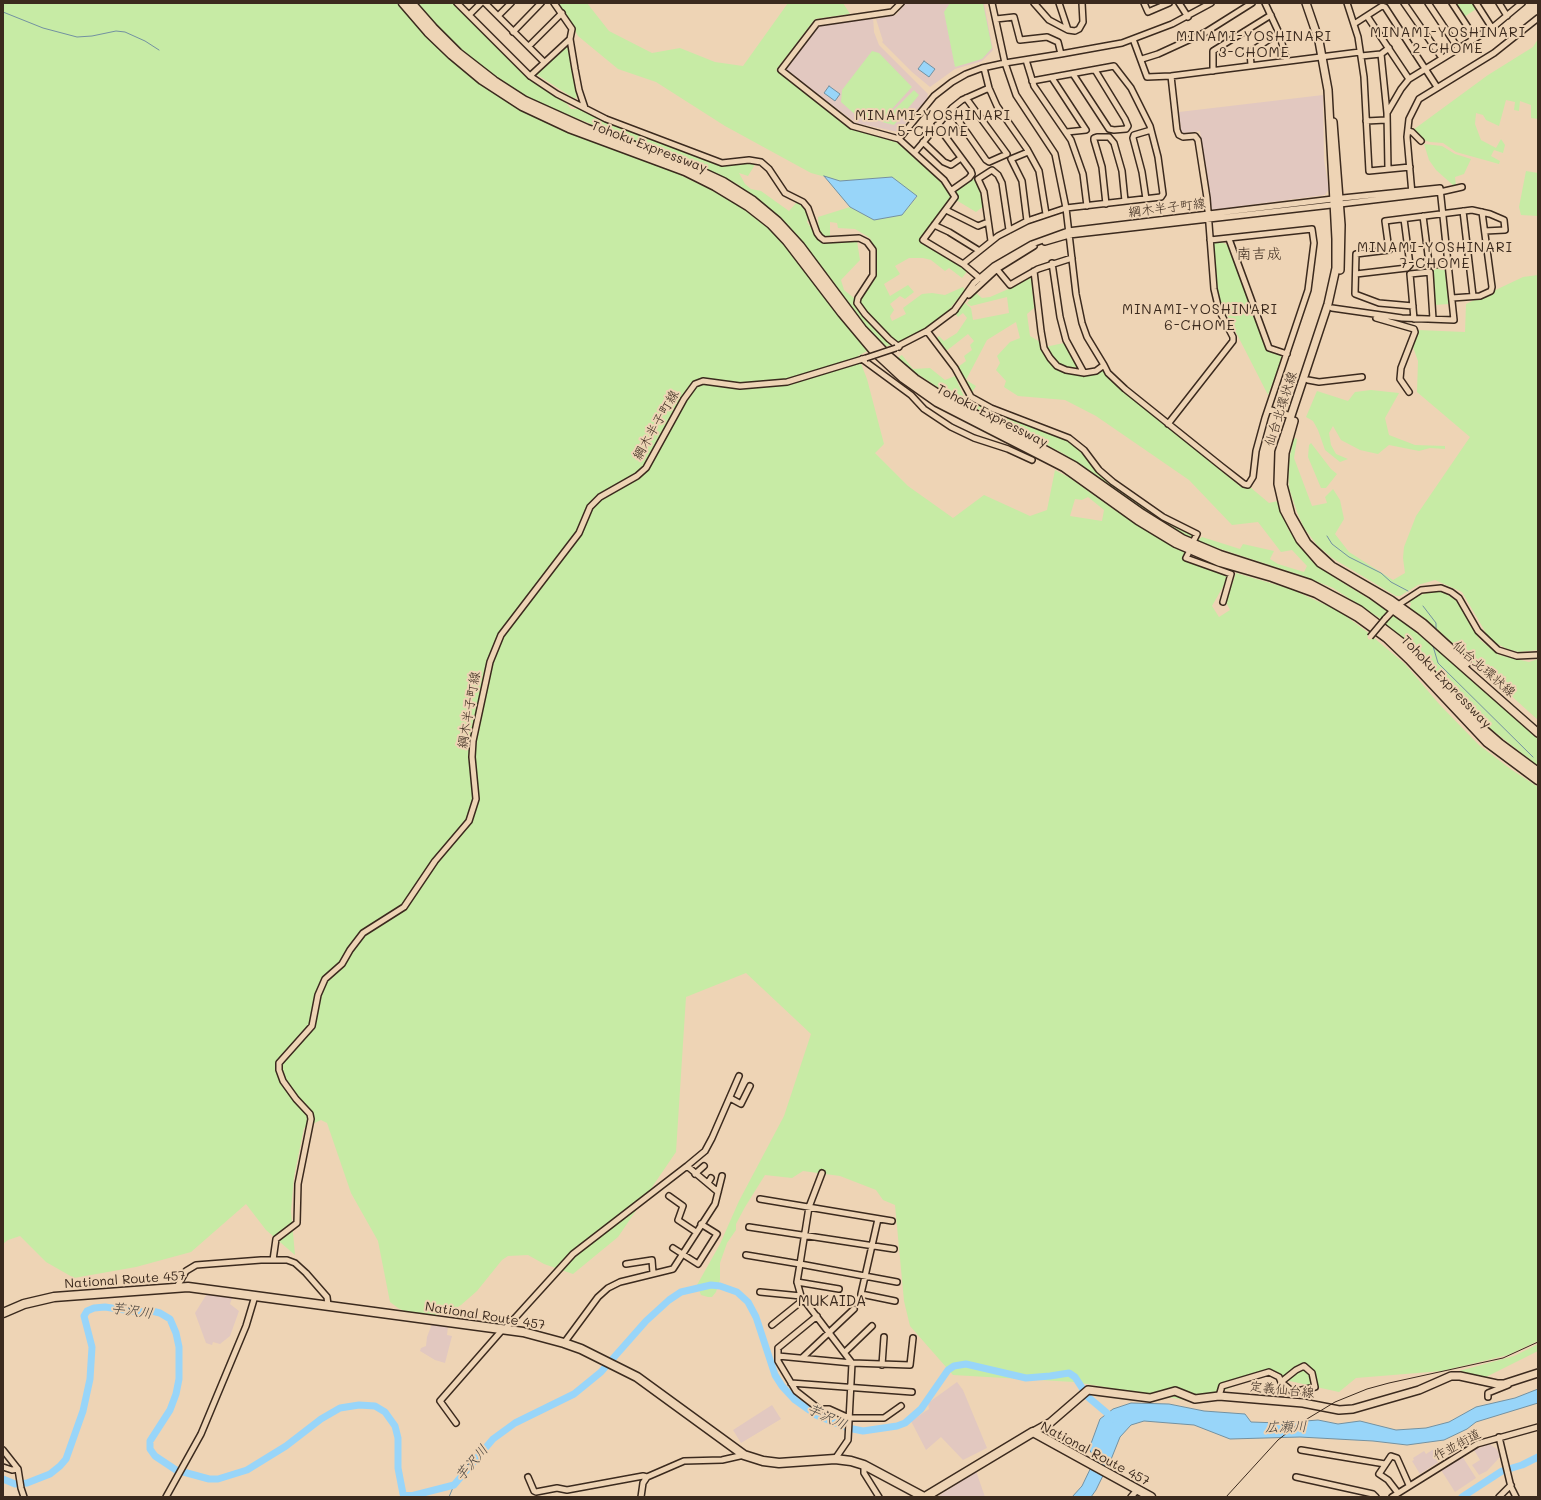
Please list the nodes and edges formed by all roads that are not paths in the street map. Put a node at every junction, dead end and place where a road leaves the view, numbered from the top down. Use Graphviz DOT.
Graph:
graph roads {
  1 [pos="403,3"];
  2 [pos="411,3"];
  3 [pos="457,3"];
  4 [pos="481,3"];
  5 [pos="484,3"];
  6 [pos="511,3"];
  7 [pos="541,3"];
  8 [pos="554,3"];
  9 [pos="901,3"];
  10 [pos="992,3"];
  11 [pos="1034,3"];
  12 [pos="1059,3"];
  13 [pos="1082,3"];
  14 [pos="1144,3"];
  15 [pos="1169,3"];
  16 [pos="1179,3"];
  17 [pos="1211,3"];
  18 [pos="1252,3"];
  19 [pos="1265,3"];
  20 [pos="1306,3"];
  21 [pos="1311,3"];
  22 [pos="1347,3"];
  23 [pos="1404,3"];
  24 [pos="1428,3"];
  25 [pos="1452,3"];
  26 [pos="1476,3"];
  27 [pos="1499,3"];
  28 [pos="1522,3"];
  29 [pos="562,13"];
  30 [pos="469,15"];
  31 [pos="1271,15"];
  32 [pos="498,16"];
  33 [pos="1367,16"];
  34 [pos="1507,16"];
  35 [pos="1188,17"];
  36 [pos="1538,18"];
  37 [pos="996,19"];
  38 [pos="1354,24"];
  39 [pos="1492,28"];
  40 [pos="1068,30"];
  41 [pos="513,32"];
  42 [pos="1279,33"];
  43 [pos="1476,38"];
  44 [pos="570,39"];
  45 [pos="1133,39"];
  46 [pos="529,46"];
  47 [pos="1389,48"];
  48 [pos="1458,48"];
  49 [pos="1061,54"];
  50 [pos="1361,54"];
  51 [pos="1381,54"];
  52 [pos="1325,56"];
  53 [pos="1442,58"];
  54 [pos="1142,59"];
  55 [pos="1026,60"];
  56 [pos="1287,61"];
  57 [pos="544,62"];
  58 [pos="1005,63"];
  59 [pos="1251,65"];
  60 [pos="984,68"];
  61 [pos="1425,69"];
  62 [pos="1095,70"];
  63 [pos="1212,71"];
  64 [pos="1073,74"];
  65 [pos="530,76"];
  66 [pos="1171,76"];
  67 [pos="1052,78"];
  68 [pos="1409,79"];
  69 [pos="1032,81"];
  70 [pos="1437,87"];
  71 [pos="989,88"];
  72 [pos="966,98"];
  73 [pos="585,108"];
  74 [pos="951,110"];
  75 [pos="1386,113"];
  76 [pos="1386,120"];
  77 [pos="1366,121"];
  78 [pos="937,125"];
  79 [pos="1151,130"];
  80 [pos="1408,131"];
  81 [pos="1066,132"];
  82 [pos="899,140"];
  83 [pos="1421,141"];
  84 [pos="923,142"];
  85 [pos="915,152"];
  86 [pos="1028,152"];
  87 [pos="961,158"];
  88 [pos="1410,167"];
  89 [pos="1388,169"];
  90 [pos="1462,187"];
  91 [pos="952,190"];
  92 [pos="1440,192"];
  93 [pos="1412,193"];
  94 [pos="1146,199"];
  95 [pos="1125,201"];
  96 [pos="1337,202"];
  97 [pos="1106,204"];
  98 [pos="1087,206"];
  99 [pos="1066,208"];
  100 [pos="946,210"];
  101 [pos="1462,211"];
  102 [pos="1482,212"];
  103 [pos="1046,214"];
  104 [pos="1444,214"];
  105 [pos="1208,216"];
  106 [pos="1423,216"];
  107 [pos="1404,219"];
  108 [pos="1027,220"];
  109 [pos="988,222"];
  110 [pos="934,225"];
  111 [pos="1009,230"];
  112 [pos="1485,231"];
  113 [pos="1069,233"];
  114 [pos="1229,239"];
  115 [pos="1210,240"];
  116 [pos="991,241"];
  117 [pos="978,250"];
  118 [pos="1072,258"];
  119 [pos="1052,263"];
  120 [pos="962,264"];
  121 [pos="1448,264"];
  122 [pos="995,267"];
  123 [pos="1034,271"];
  124 [pos="1356,274"];
  125 [pos="981,280"];
  126 [pos="1473,296"];
  127 [pos="1452,298"];
  128 [pos="1413,306"];
  129 [pos="1332,308"];
  130 [pos="1365,314"];
  131 [pos="1414,319"];
  132 [pos="1433,319"];
  133 [pos="928,331"];
  134 [pos="897,347"];
  135 [pos="1287,354"];
  136 [pos="864,359"];
  137 [pos="1104,365"];
  138 [pos="1084,372"];
  139 [pos="1362,377"];
  140 [pos="1308,380"];
  141 [pos="1409,392"];
  142 [pos="1268,409"];
  143 [pos="1291,416"];
  144 [pos="1168,424"];
  145 [pos="1032,460"];
  146 [pos="1194,540"];
  147 [pos="1188,554"];
  148 [pos="1223,602"];
  149 [pos="1396,607"];
  150 [pos="1370,637"];
  151 [pos="1443,645"];
  152 [pos="1538,655"];
  153 [pos="1538,727"];
  154 [pos="1538,733"];
  155 [pos="1538,772"];
  156 [pos="1538,780"];
  157 [pos="739,1076"];
  158 [pos="750,1086"];
  159 [pos="730,1098"];
  160 [pos="687,1166"];
  161 [pos="704,1166"];
  162 [pos="822,1173"];
  163 [pos="695,1174"];
  164 [pos="722,1176"];
  165 [pos="711,1178"];
  166 [pos="708,1183"];
  167 [pos="718,1192"];
  168 [pos="669,1196"];
  169 [pos="760,1199"];
  170 [pos="809,1207"];
  171 [pos="878,1219"];
  172 [pos="892,1221"];
  173 [pos="701,1224"];
  174 [pos="749,1227"];
  175 [pos="696,1232"];
  176 [pos="804,1235"];
  177 [pos="872,1246"];
  178 [pos="673,1248"];
  179 [pos="894,1249"];
  180 [pos="682,1254"];
  181 [pos="746,1255"];
  182 [pos="273,1260"];
  183 [pos="626,1264"];
  184 [pos="800,1264"];
  185 [pos="653,1273"];
  186 [pos="865,1276"];
  187 [pos="797,1282"];
  188 [pos="897,1282"];
  189 [pos="177,1287"];
  190 [pos="839,1289"];
  191 [pos="760,1292"];
  192 [pos="255,1296"];
  193 [pos="802,1298"];
  194 [pos="896,1300"];
  195 [pos="328,1305"];
  196 [pos="854,1309"];
  197 [pos="3,1313"];
  198 [pos="817,1316"];
  199 [pos="772,1325"];
  200 [pos="872,1326"];
  201 [pos="504,1329"];
  202 [pos="830,1333"];
  203 [pos="884,1337"];
  204 [pos="913,1338"];
  205 [pos="564,1342"];
  206 [pos="845,1352"];
  207 [pos="778,1356"];
  208 [pos="802,1358"];
  209 [pos="852,1363"];
  210 [pos="882,1364"];
  211 [pos="1538,1373"];
  212 [pos="1522,1377"];
  213 [pos="1281,1382"];
  214 [pos="791,1383"];
  215 [pos="850,1387"];
  216 [pos="912,1392"];
  217 [pos="1220,1396"];
  218 [pos="1488,1397"];
  219 [pos="901,1406"];
  220 [pos="849,1419"];
  221 [pos="456,1423"];
  222 [pos="1538,1427"];
  223 [pos="1033,1432"];
  224 [pos="1499,1437"];
  225 [pos="3,1450"];
  226 [pos="1301,1450"];
  227 [pos="744,1455"];
  228 [pos="835,1459"];
  229 [pos="1386,1464"];
  230 [pos="864,1465"];
  231 [pos="3,1467"];
  232 [pos="19,1472"];
  233 [pos="1296,1476"];
  234 [pos="528,1477"];
  235 [pos="647,1477"];
  236 [pos="1409,1485"];
  237 [pos="1511,1485"];
  238 [pos="1137,1490"];
  239 [pos="1398,1493"];
  240 [pos="24,1497"];
  241 [pos="166,1497"];
  242 [pos="641,1497"];
  243 [pos="879,1497"];
  244 [pos="924,1497"];
  245 [pos="1130,1497"];
  246 [pos="1151,1497"];
  247 [pos="1376,1497"];
  248 [pos="1392,1497"];
  249 [pos="1499,1497"];
  250 [pos="1516,1497"];
  1 -- 156 [label="highway, Tohoku Expressway"];
  2 -- 155 [label="highway, Tohoku Expressway"];
  3 -- 30 [label="street"];
  4 -- 30 [label="street"];
  5 -- 32 [label="street"];
  6 -- 32 [label="street"];
  7 -- 41 [label="street"];
  8 -- 29 [label="street"];
  9 -- 82 [label="street"];
  10 -- 37 [label="street"];
  11 -- 40 [label="street"];
  12 -- 40 [label="street"];
  13 -- 40 [label="street"];
  14 -- 15 [label="street"];
  16 -- 35 [label="street"];
  17 -- 35 [label="street"];
  18 -- 54 [label="street"];
  19 -- 31 [label="street"];
  20 -- 52 [label="main road, 仙台北環状線"];
  21 -- 52 [label="main road, 仙台北環状線"];
  22 -- 38 [label="street"];
  23 -- 53 [label="street"];
  24 -- 48 [label="street"];
  25 -- 43 [label="street"];
  26 -- 39 [label="street"];
  27 -- 34 [label="street"];
  28 -- 34 [label="street"];
  29 -- 44 [label="street"];
  29 -- 46 [label="street"];
  30 -- 65 [label="street"];
  31 -- 42 [label="street"];
  31 -- 63 [label="street"];
  32 -- 41 [label="street"];
  33 -- 38 [label="street"];
  33 -- 47 [label="street"];
  33 -- 61 [label="street"];
  34 -- 39 [label="street"];
  35 -- 45 [label="street"];
  36 -- 70 [label="street"];
  37 -- 49 [label="street"];
  37 -- 58 [label="street"];
  38 -- 50 [label="street"];
  39 -- 43 [label="street"];
  41 -- 46 [label="street"];
  42 -- 56 [label="street"];
  42 -- 59 [label="street"];
  43 -- 48 [label="street"];
  44 -- 57 [label="street"];
  44 -- 73 [label="street"];
  45 -- 49 [label="street"];
  45 -- 54 [label="street"];
  46 -- 57 [label="street"];
  47 -- 51 [label="street"];
  47 -- 68 [label="street"];
  48 -- 53 [label="street"];
  49 -- 55 [label="street"];
  50 -- 51 [label="street"];
  50 -- 52 [label="street"];
  50 -- 77 [label="street"];
  51 -- 75 [label="street"];
  52 -- 56 [label="street"];
  52 -- 96 [label="main road, 仙台北環状線"];
  53 -- 61 [label="street"];
  54 -- 66 [label="street"];
  55 -- 58 [label="street"];
  55 -- 69 [label="street"];
  56 -- 59 [label="street"];
  57 -- 65 [label="street"];
  58 -- 60 [label="street"];
  58 -- 99 [label="street"];
  59 -- 63 [label="street"];
  60 -- 71 [label="street"];
  60 -- 82 [label="street"];
  61 -- 68 [label="street"];
  61 -- 70 [label="street"];
  62 -- 64 [label="street"];
  62 -- 64 [label="street"];
  62 -- 79 [label="street"];
  63 -- 66 [label="street"];
  64 -- 67 [label="street"];
  65 -- 73 [label="street"];
  66 -- 105 [label="street"];
  67 -- 69 [label="street"];
  67 -- 81 [label="street"];
  68 -- 75 [label="street"];
  69 -- 81 [label="street"];
  70 -- 80 [label="street"];
  71 -- 72 [label="street"];
  71 -- 86 [label="street"];
  72 -- 74 [label="street"];
  72 -- 74 [label="street"];
  73 -- 134 [label="street"];
  74 -- 78 [label="street"];
  75 -- 76 [label="street"];
  76 -- 77 [label="street"];
  76 -- 89 [label="street"];
  77 -- 89 [label="street"];
  78 -- 84 [label="street"];
  78 -- 87 [label="street"];
  79 -- 94 [label="street"];
  79 -- 94 [label="street"];
  80 -- 83 [label="street"];
  80 -- 88 [label="street"];
  81 -- 98 [label="street"];
  82 -- 85 [label="street"];
  84 -- 85 [label="street"];
  84 -- 87 [label="street"];
  85 -- 91 [label="street"];
  86 -- 103 [label="street"];
  86 -- 108 [label="street"];
  87 -- 91 [label="street"];
  88 -- 89 [label="street"];
  88 -- 93 [label="street"];
  90 -- 92 [label="street"];
  91 -- 100 [label="street"];
  92 -- 93 [label="street"];
  92 -- 104 [label="street"];
  93 -- 96 [label="street"];
  94 -- 95 [label="street"];
  95 -- 97 [label="street"];
  95 -- 97 [label="street"];
  96 -- 105 [label="street"];
  96 -- 129 [label="main road, 仙台北環状線"];
  96 -- 143 [label="main road, 仙台北環状線"];
  97 -- 98 [label="street"];
  98 -- 99 [label="street"];
  99 -- 103 [label="street"];
  99 -- 113 [label="street"];
  100 -- 109 [label="street"];
  100 -- 110 [label="street"];
  101 -- 102 [label="street"];
  101 -- 104 [label="street"];
  101 -- 126 [label="street"];
  102 -- 112 [label="street"];
  102 -- 112 [label="street"];
  103 -- 108 [label="street"];
  104 -- 106 [label="street"];
  104 -- 121 [label="street"];
  105 -- 113 [label="street"];
  105 -- 115 [label="street"];
  106 -- 107 [label="street"];
  106 -- 121 [label="street"];
  107 -- 124 [label="street"];
  107 -- 124 [label="street"];
  108 -- 111 [label="street"];
  109 -- 111 [label="street"];
  109 -- 116 [label="street"];
  110 -- 117 [label="street"];
  110 -- 120 [label="street"];
  111 -- 116 [label="street"];
  112 -- 126 [label="street"];
  113 -- 118 [label="street"];
  113 -- 122 [label="street"];
  114 -- 115 [label="street"];
  114 -- 135 [label="street"];
  114 -- 135 [label="street"];
  115 -- 144 [label="street"];
  116 -- 117 [label="street"];
  117 -- 120 [label="street"];
  118 -- 119 [label="street"];
  118 -- 137 [label="street"];
  119 -- 123 [label="street"];
  119 -- 138 [label="street"];
  120 -- 125 [label="street"];
  121 -- 127 [label="street"];
  122 -- 123 [label="street"];
  122 -- 125 [label="street"];
  123 -- 138 [label="street"];
  124 -- 128 [label="street"];
  125 -- 133 [label="street"];
  126 -- 127 [label="street"];
  127 -- 132 [label="street"];
  128 -- 131 [label="street"];
  128 -- 132 [label="street"];
  129 -- 130 [label="street"];
  129 -- 140 [label="main road, 仙台北環状線"];
  130 -- 131 [label="street"];
  130 -- 141 [label="street"];
  131 -- 132 [label="street"];
  133 -- 134 [label="street"];
  133 -- 146 [label="street"];
  134 -- 136 [label="street, bridge"];
  135 -- 142 [label="street"];
  136 -- 145 [label="street"];
  136 -- 182 [label="street, 綱木半子町線"];
  137 -- 138 [label="street"];
  137 -- 144 [label="street"];
  139 -- 140 [label="street"];
  140 -- 149 [label="main road, 仙台北環状線"];
  142 -- 143 [label="street"];
  142 -- 144 [label="street"];
  143 -- 149 [label="main road, 仙台北環状線"];
  147 -- 148 [label="street"];
  149 -- 150 [label="street, bridge"];
  149 -- 151 [label="main road, 仙台北環状線"];
  149 -- 152 [label="street"];
  151 -- 153 [label="main road, 仙台北環状線"];
  151 -- 154 [label="main road, 仙台北環状線"];
  157 -- 159 [label="street"];
  158 -- 159 [label="street"];
  159 -- 160 [label="street"];
  160 -- 163 [label="street"];
  160 -- 201 [label="street"];
  161 -- 163 [label="street"];
  162 -- 170 [label="street"];
  163 -- 166 [label="street"];
  164 -- 167 [label="street"];
  165 -- 166 [label="street"];
  166 -- 167 [label="street"];
  167 -- 173 [label="street"];
  168 -- 175 [label="street"];
  169 -- 170 [label="street"];
  170 -- 171 [label="street"];
  170 -- 176 [label="street"];
  171 -- 172 [label="street"];
  171 -- 177 [label="street"];
  173 -- 175 [label="street"];
  173 -- 180 [label="street"];
  174 -- 176 [label="street"];
  175 -- 180 [label="street"];
  176 -- 177 [label="street"];
  176 -- 184 [label="street"];
  177 -- 179 [label="street"];
  177 -- 186 [label="street"];
  178 -- 180 [label="street"];
  180 -- 185 [label="street"];
  181 -- 184 [label="street"];
  182 -- 189 [label="street"];
  182 -- 195 [label="street"];
  183 -- 185 [label="street"];
  184 -- 186 [label="street"];
  184 -- 187 [label="street"];
  185 -- 205 [label="street"];
  186 -- 188 [label="street"];
  186 -- 194 [label="street"];
  187 -- 190 [label="street"];
  187 -- 193 [label="street"];
  189 -- 192 [label="highway, National Route 457"];
  189 -- 197 [label="highway, National Route 457"];
  191 -- 193 [label="street"];
  192 -- 195 [label="highway, National Route 457"];
  192 -- 241 [label="street"];
  193 -- 198 [label="street"];
  193 -- 199 [label="street"];
  195 -- 201 [label="highway, National Route 457"];
  196 -- 202 [label="street"];
  198 -- 202 [label="street"];
  198 -- 207 [label="street"];
  200 -- 206 [label="street"];
  201 -- 205 [label="highway, National Route 457"];
  201 -- 221 [label="street"];
  202 -- 206 [label="street"];
  202 -- 208 [label="street"];
  203 -- 210 [label="street"];
  204 -- 210 [label="street"];
  205 -- 227 [label="highway, National Route 457"];
  206 -- 209 [label="street"];
  207 -- 208 [label="street"];
  207 -- 214 [label="street"];
  208 -- 209 [label="street"];
  209 -- 210 [label="street"];
  209 -- 215 [label="street"];
  211 -- 212 [label="main road, 定義仙台線"];
  212 -- 217 [label="main road, 定義仙台線"];
  212 -- 218 [label="street"];
  213 -- 213 [label="street"];
  213 -- 217 [label="street"];
  214 -- 215 [label="street"];
  214 -- 220 [label="street"];
  215 -- 216 [label="street"];
  215 -- 220 [label="street"];
  217 -- 223 [label="main road, 定義仙台線"];
  219 -- 220 [label="street"];
  220 -- 228 [label="street"];
  222 -- 224 [label="street, 作並街道"];
  223 -- 238 [label="highway, National Route 457"];
  223 -- 244 [label="highway, National Route 457"];
  224 -- 236 [label="street, 作並街道"];
  224 -- 237 [label="street"];
  225 -- 232 [label="street"];
  226 -- 229 [label="street"];
  227 -- 228 [label="highway, National Route 457"];
  227 -- 235 [label="street"];
  228 -- 230 [label="highway, National Route 457"];
  229 -- 236 [label="street"];
  229 -- 239 [label="street"];
  230 -- 243 [label="street"];
  230 -- 244 [label="highway, National Route 457"];
  231 -- 232 [label="street"];
  232 -- 240 [label="street"];
  233 -- 247 [label="street"];
  234 -- 235 [label="street"];
  235 -- 242 [label="street"];
  236 -- 239 [label="street, 作並街道"];
  237 -- 249 [label="street"];
  237 -- 250 [label="street"];
  238 -- 245 [label="street"];
  238 -- 246 [label="highway, National Route 457"];
  239 -- 248 [label="street, 作並街道"];
}
